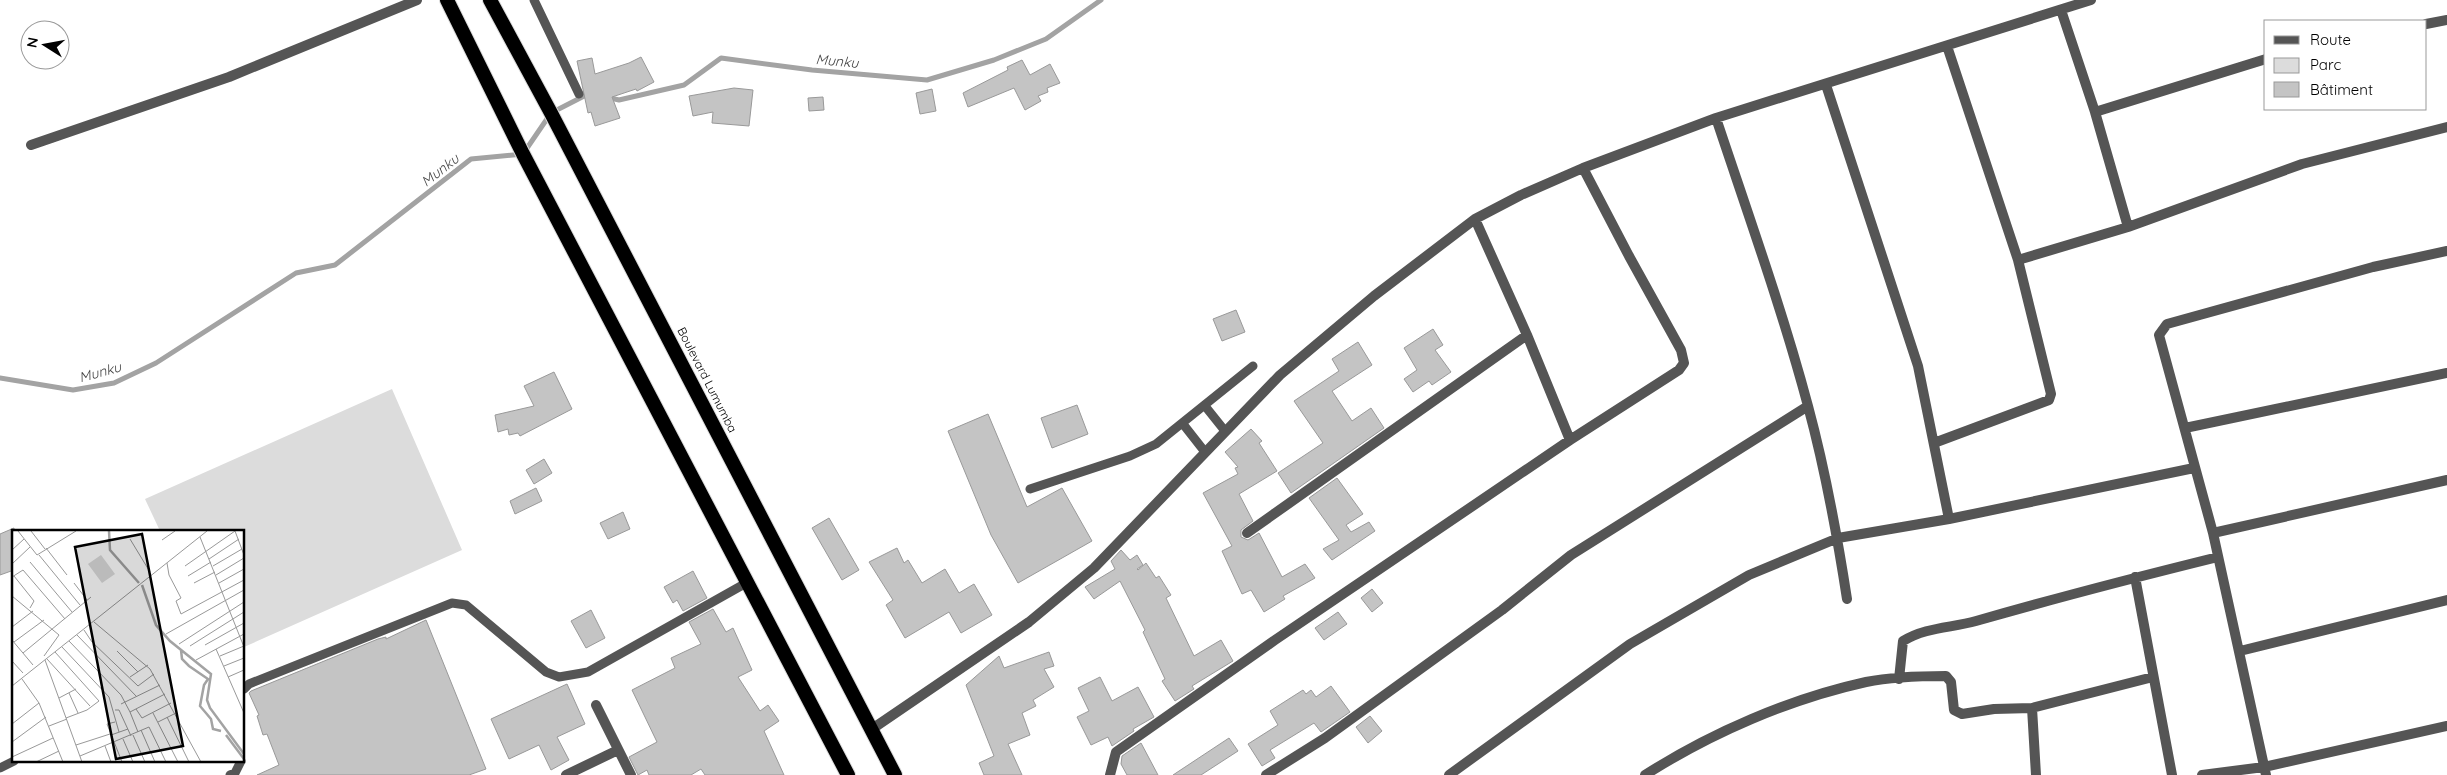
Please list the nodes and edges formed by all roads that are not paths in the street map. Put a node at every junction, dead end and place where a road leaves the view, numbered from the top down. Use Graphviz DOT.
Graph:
graph roads {
  1 [pos="417,0"];
  2 [pos="447,0"];
  3 [pos="490,0"];
  4 [pos="534,0"];
  5 [pos="2091,0"];
  6 [pos="2061,10"];
  7 [pos="2447,20"];
  8 [pos="2427,24"];
  9 [pos="1947,46"];
  10 [pos="2264,60"];
  11 [pos="1826,85"];
  12 [pos="579,94"];
  13 [pos="2095,112"];
  14 [pos="1716,118"];
  15 [pos="2447,127"];
  16 [pos="31,145"];
  17 [pos="1583,168"];
  18 [pos="1475,219"];
  19 [pos="2128,227"];
  20 [pos="2447,251"];
  21 [pos="2018,260"];
  22 [pos="1527,335"];
  23 [pos="1253,366"];
  24 [pos="2447,373"];
  25 [pos="1205,406"];
  26 [pos="1808,406"];
  27 [pos="1183,424"];
  28 [pos="2184,428"];
  29 [pos="1225,431"];
  30 [pos="1570,440"];
  31 [pos="1934,444"];
  32 [pos="1205,452"];
  33 [pos="2194,468"];
  34 [pos="2447,480"];
  35 [pos="1030,489"];
  36 [pos="1949,519"];
  37 [pos="1247,533"];
  38 [pos="2213,533"];
  39 [pos="1838,538"];
  40 [pos="2218,557"];
  41 [pos="2135,578"];
  42 [pos="748,582"];
  43 [pos="1847,599"];
  44 [pos="2447,600"];
  45 [pos="2240,651"];
  46 [pos="2153,677"];
  47 [pos="1900,679"];
  48 [pos="245,688"];
  49 [pos="596,705"];
  50 [pos="2032,708"];
  51 [pos="2447,726"];
  52 [pos="872,729"];
  53 [pos="618,750"];
  54 [pos="12,762"];
  55 [pos="240,762"];
  56 [pos="0,768"];
  57 [pos="2265,771"];
  58 [pos="230,775"];
  59 [pos="566,775"];
  60 [pos="631,775"];
  61 [pos="848,775"];
  62 [pos="895,775"];
  63 [pos="1110,775"];
  64 [pos="1266,775"];
  65 [pos="1450,775"];
  66 [pos="1645,775"];
  67 [pos="2036,775"];
  68 [pos="2172,775"];
  69 [pos="2202,775"];
  1 -- 16 [label="street"];
  2 -- 42 [label="highway"];
  3 -- 52 [label="highway, Boulevard Lumumba"];
  4 -- 12 [label="lane"];
  5 -- 6 [label="street"];
  6 -- 9 [label="street"];
  6 -- 13 [label="street"];
  7 -- 8 [label="street"];
  9 -- 11 [label="street"];
  9 -- 21 [label="street"];
  10 -- 13 [label="street"];
  11 -- 14 [label="street"];
  11 -- 31 [label="street"];
  13 -- 19 [label="street"];
  14 -- 17 [label="street"];
  14 -- 26 [label="street"];
  15 -- 19 [label="street"];
  17 -- 18 [label="street"];
  17 -- 30 [label="street"];
  18 -- 22 [label="street"];
  18 -- 29 [label="street"];
  19 -- 21 [label="street"];
  20 -- 28 [label="street"];
  21 -- 31 [label="street"];
  22 -- 30 [label="street"];
  22 -- 37 [label="street"];
  23 -- 25 [label="lane"];
  24 -- 28 [label="street"];
  25 -- 27 [label="lane"];
  25 -- 29 [label="lane"];
  26 -- 39 [label="street"];
  26 -- 64 [label="street"];
  27 -- 32 [label="lane"];
  27 -- 35 [label="lane"];
  28 -- 33 [label="street"];
  29 -- 32 [label="street"];
  30 -- 63 [label="street"];
  31 -- 36 [label="street"];
  32 -- 52 [label="street"];
  33 -- 36 [label="street"];
  33 -- 38 [label="street"];
  34 -- 38 [label="street"];
  36 -- 39 [label="street"];
  38 -- 40 [label="street"];
  39 -- 43 [label="street"];
  39 -- 65 [label="street"];
  40 -- 41 [label="street"];
  40 -- 45 [label="street"];
  41 -- 46 [label="street"];
  41 -- 47 [label="street"];
  42 -- 48 [label="lane"];
  42 -- 61 [label="highway"];
  44 -- 45 [label="street"];
  45 -- 57 [label="street"];
  46 -- 50 [label="street"];
  46 -- 68 [label="street"];
  47 -- 50 [label="street"];
  47 -- 66 [label="street"];
  49 -- 53 [label="street"];
  50 -- 67 [label="street"];
  51 -- 57 [label="street"];
  52 -- 62 [label="highway, Boulevard Lumumba"];
  53 -- 59 [label="street"];
  53 -- 60 [label="street"];
  54 -- 56 [label="lane"];
  55 -- 58 [label="lane"];
  57 -- 69 [label="street"];
}
